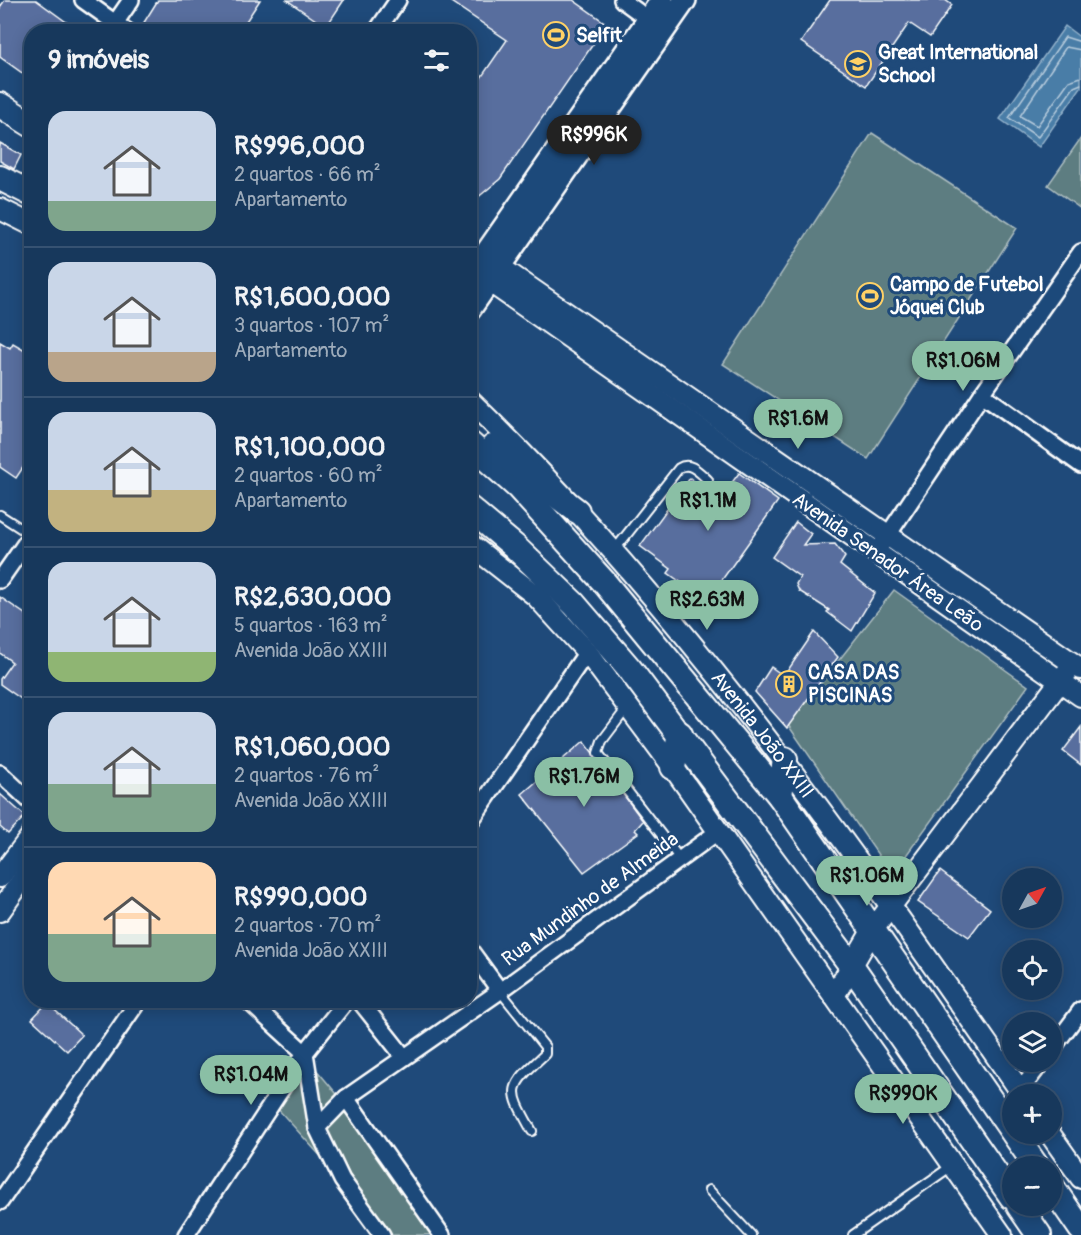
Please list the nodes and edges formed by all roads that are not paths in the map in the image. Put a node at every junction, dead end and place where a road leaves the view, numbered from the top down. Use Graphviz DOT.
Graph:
graph roads {
  1 [pos="83,0"];
  2 [pos="131,0"];
  3 [pos="398,0"];
  4 [pos="622,0"];
  5 [pos="662,0"];
  6 [pos="685,0"];
  7 [pos="648,19"];
  8 [pos="109,24"];
  9 [pos="114,24"];
  10 [pos="382,24"];
  11 [pos="0,105"];
  12 [pos="24,120"];
  13 [pos="0,178"];
  14 [pos="24,190"];
  15 [pos="0,209"];
  16 [pos="24,221"];
  17 [pos="1080,257"];
  18 [pos="480,274"];
  19 [pos="620,362"];
  20 [pos="982,394"];
  21 [pos="690,398"];
  22 [pos="477,408"];
  23 [pos="679,416"];
  24 [pos="477,433"];
  25 [pos="477,450"];
  26 [pos="778,459"];
  27 [pos="1081,465"];
  28 [pos="766,478"];
  29 [pos="708,480"];
  30 [pos="577,511"];
  31 [pos="0,515"];
  32 [pos="477,515"];
  33 [pos="24,530"];
  34 [pos="888,535"];
  35 [pos="24,545"];
  36 [pos="477,550"];
  37 [pos="613,552"];
  38 [pos="876,553"];
  39 [pos="0,580"];
  40 [pos="586,652"];
  41 [pos="1079,662"];
  42 [pos="1060,682"];
  43 [pos="1081,696"];
  44 [pos="627,706"];
  45 [pos="680,734"];
  46 [pos="785,759"];
  47 [pos="673,767"];
  48 [pos="0,773"];
  49 [pos="24,796"];
  50 [pos="780,796"];
  51 [pos="477,812"];
  52 [pos="716,833"];
  53 [pos="24,846"];
  54 [pos="680,859"];
  55 [pos="0,877"];
  56 [pos="24,877"];
  57 [pos="891,905"];
  58 [pos="0,911"];
  59 [pos="872,931"];
  60 [pos="477,960"];
  61 [pos="851,965"];
  62 [pos="500,991"];
  63 [pos="834,996"];
  64 [pos="477,1007"];
  65 [pos="133,1008"];
  66 [pos="256,1008"];
  67 [pos="341,1008"];
  68 [pos="365,1008"];
  69 [pos="475,1008"];
  70 [pos="1081,1010"];
  71 [pos="1062,1036"];
  72 [pos="305,1053"];
  73 [pos="404,1057"];
  74 [pos="1015,1084"];
  75 [pos="346,1098"];
  76 [pos="1002,1117"];
  77 [pos="317,1128"];
  78 [pos="532,1131"];
  79 [pos="1057,1144"];
  80 [pos="954,1164"];
  81 [pos="1081,1178"];
  82 [pos="1002,1183"];
  83 [pos="709,1190"];
  84 [pos="1062,1201"];
  85 [pos="0,1202"];
  86 [pos="1026,1216"];
  87 [pos="1081,1229"];
  88 [pos="186,1235"];
  89 [pos="382,1235"];
  90 [pos="442,1235"];
  91 [pos="751,1235"];
  92 [pos="853,1235"];
  93 [pos="1002,1235"];
  94 [pos="1039,1235"];
  1 -- 8 [label="street"];
  2 -- 9 [label="street"];
  3 -- 10 [label="street"];
  4 -- 7 [label="street"];
  5 -- 7 [label="main road"];
  6 -- 18 [label="main road"];
  7 -- 18 [label="main road"];
  11 -- 12 [label="main road"];
  13 -- 14 [label="main road"];
  15 -- 16 [label="street"];
  17 -- 20 [label="street"];
  18 -- 19 [label="street, Avenida Senador Área Leão"];
  19 -- 21 [label="street, Avenida Senador Área Leão"];
  19 -- 23 [label="street, Avenida Senador Área Leão"];
  20 -- 27 [label="street"];
  20 -- 34 [label="street"];
  21 -- 23 [label="street"];
  21 -- 26 [label="street, Avenida Senador Área Leão"];
  22 -- 30 [label="street, Avenida João XXIII"];
  23 -- 28 [label="street, Avenida Senador Área Leão"];
  24 -- 30 [label="main road"];
  25 -- 50 [label="main road, Avenida João XXIII"];
  26 -- 28 [label="street"];
  26 -- 34 [label="street, Avenida Senador Área Leão"];
  28 -- 38 [label="street, Avenida Senador Área Leão"];
  29 -- 37 [label="lane"];
  30 -- 37 [label="street, Avenida João XXIII"];
  31 -- 33 [label="lane"];
  32 -- 45 [label="main road"];
  34 -- 38 [label="street"];
  34 -- 41 [label="street, Avenida Senador Área Leão"];
  35 -- 39 [label="street"];
  36 -- 40 [label="street"];
  37 -- 46 [label="street, Avenida João XXIII"];
  38 -- 42 [label="street, Avenida Senador Área Leão"];
  40 -- 44 [label="street"];
  40 -- 51 [label="street"];
  41 -- 42 [label="street"];
  42 -- 43 [label="street, Avenida Senador Área Leão"];
  42 -- 57 [label="street"];
  44 -- 47 [label="street"];
  44 -- 54 [label="lane"];
  45 -- 47 [label="main road"];
  45 -- 61 [label="main road"];
  46 -- 50 [label="main road"];
  46 -- 57 [label="street, Avenida João XXIII"];
  47 -- 52 [label="street"];
  48 -- 49 [label="street"];
  50 -- 59 [label="main road, Avenida João XXIII"];
  52 -- 54 [label="street, Rua Mundinho de Almeida"];
  52 -- 63 [label="street"];
  53 -- 55 [label="street"];
  54 -- 62 [label="street, Rua Mundinho de Almeida"];
  56 -- 58 [label="street"];
  57 -- 59 [label="street"];
  57 -- 74 [label="street, Avenida João XXIII"];
  59 -- 61 [label="street"];
  59 -- 76 [label="main road, Avenida João XXIII"];
  60 -- 62 [label="street"];
  61 -- 63 [label="street"];
  61 -- 82 [label="main road"];
  62 -- 64 [label="street, Rua Mundinho de Almeida"];
  62 -- 78 [label="lane"];
  63 -- 80 [label="street"];
  65 -- 85 [label="street"];
  66 -- 72 [label="street"];
  67 -- 72 [label="street"];
  68 -- 73 [label="street"];
  69 -- 73 [label="street, Rua Mundinho de Almeida"];
  70 -- 71 [label="street"];
  72 -- 77 [label="street"];
  72 -- 88 [label="street"];
  73 -- 75 [label="street, Rua Mundinho de Almeida"];
  75 -- 77 [label="street, Rua Mundinho de Almeida"];
  75 -- 90 [label="street"];
  77 -- 89 [label="street"];
  79 -- 81 [label="street"];
  80 -- 92 [label="lane"];
  80 -- 93 [label="street"];
  83 -- 91 [label="lane"];
  84 -- 87 [label="main road"];
  86 -- 94 [label="main road"];
}
